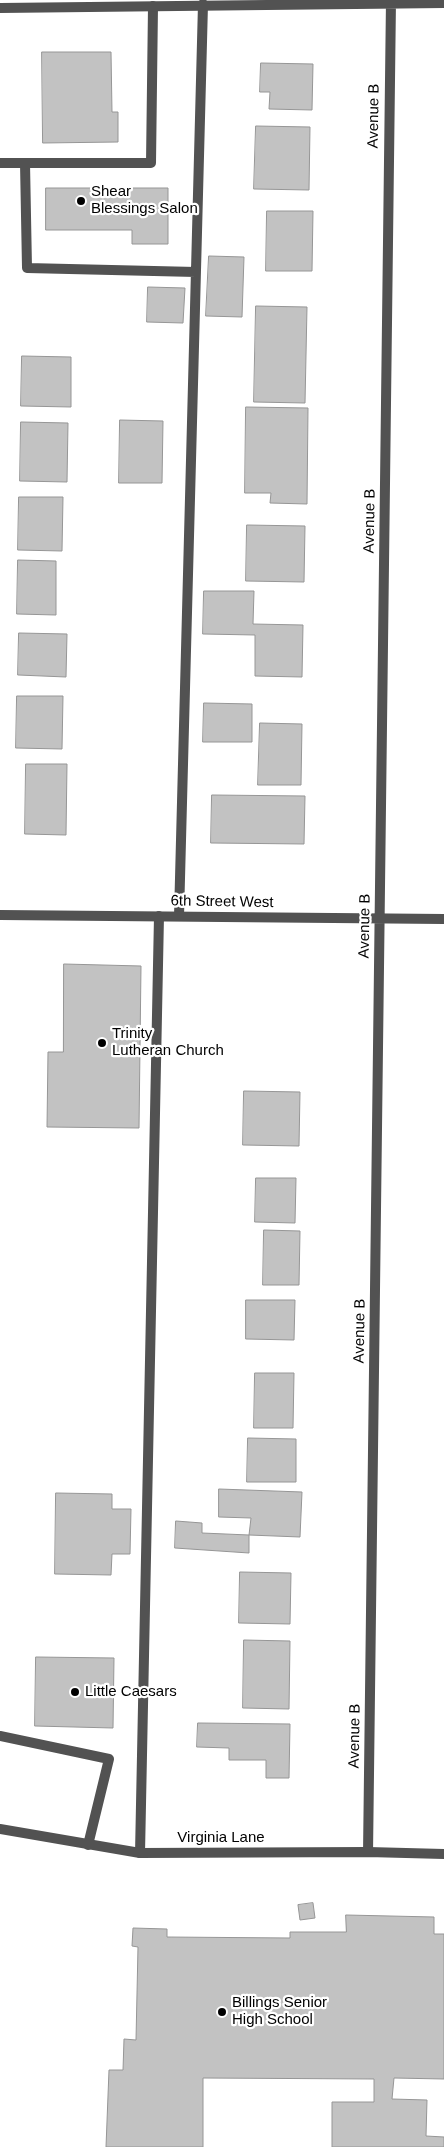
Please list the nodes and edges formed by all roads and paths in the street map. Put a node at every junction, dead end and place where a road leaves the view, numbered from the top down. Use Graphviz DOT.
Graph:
graph roads {
  1 [pos="390,1"];
  2 [pos="165,3"];
  3 [pos="444,3"];
  4 [pos="204,4"];
  5 [pos="153,6"];
  6 [pos="0,8"];
  7 [pos="0,163"];
  8 [pos="25,163"];
  9 [pos="196,272"];
  10 [pos="0,915"];
  11 [pos="159,916"];
  12 [pos="179,916"];
  13 [pos="380,918"];
  14 [pos="444,919"];
  15 [pos="0,1736"];
  16 [pos="0,1830"];
  17 [pos="88,1844"];
  18 [pos="368,1852"];
  19 [pos="140,1853"];
  20 [pos="444,1854"];
  1 -- 3 [label="street"];
  1 -- 4 [label="street"];
  1 -- 13 [label="street, Avenue B"];
  2 -- 4 [label="street"];
  2 -- 5 [label="street"];
  4 -- 9 [label="street"];
  5 -- 6 [label="street"];
  5 -- 8 [label="street"];
  7 -- 8 [label="street"];
  8 -- 9 [label="street"];
  9 -- 12 [label="street"];
  10 -- 11 [label="street, 6th Street West"];
  11 -- 12 [label="street, 6th Street West"];
  11 -- 19 [label="street"];
  12 -- 13 [label="street, 6th Street West"];
  13 -- 14 [label="street, 6th Street West"];
  13 -- 18 [label="street, Avenue B"];
  15 -- 17 [label="street"];
  16 -- 17 [label="street, Virginia Lane"];
  17 -- 19 [label="street, Virginia Lane"];
  18 -- 19 [label="street, Virginia Lane"];
  18 -- 20 [label="street, Virginia Lane"];
}
